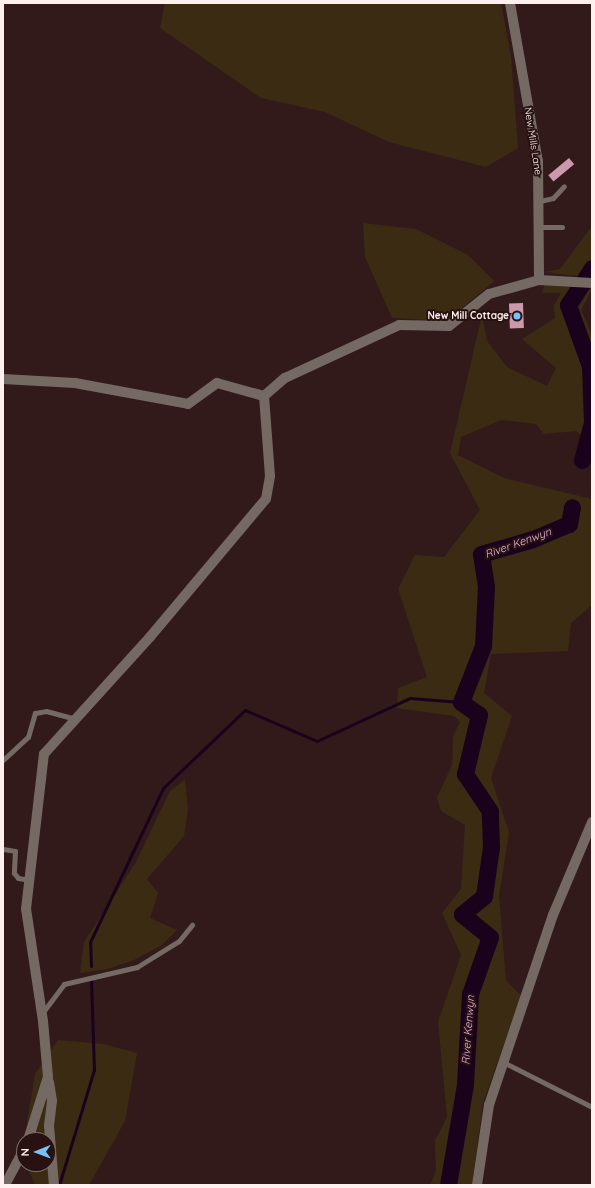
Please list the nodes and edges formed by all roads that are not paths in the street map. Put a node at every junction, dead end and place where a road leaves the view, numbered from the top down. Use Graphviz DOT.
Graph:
graph roads {
  1 [pos="510,3"];
  2 [pos="564,186"];
  3 [pos="540,201"];
  4 [pos="540,227"];
  5 [pos="562,227"];
  6 [pos="539,280"];
  7 [pos="592,284"];
  8 [pos="3,379"];
  9 [pos="264,396"];
  10 [pos="76,719"];
  11 [pos="3,760"];
  12 [pos="592,822"];
  13 [pos="3,849"];
  14 [pos="29,880"];
  15 [pos="192,925"];
  16 [pos="42,1013"];
  17 [pos="505,1063"];
  18 [pos="48,1077"];
  19 [pos="592,1107"];
  20 [pos="31,1132"];
  21 [pos="50,1132"];
  22 [pos="16,1169"];
  23 [pos="52,1172"];
  24 [pos="5,1185"];
  25 [pos="54,1185"];
  26 [pos="477,1185"];
  1 -- 3 [label="street, New Mills Lane"];
  2 -- 3 [label="lane"];
  3 -- 4 [label="street, New Mills Lane"];
  4 -- 5 [label="lane"];
  4 -- 6 [label="street, New Mills Lane"];
  6 -- 7 [label="street"];
  6 -- 9 [label="street"];
  8 -- 9 [label="street"];
  9 -- 10 [label="street"];
  10 -- 11 [label="lane"];
  10 -- 14 [label="street"];
  12 -- 17 [label="street"];
  13 -- 14 [label="lane"];
  14 -- 16 [label="street"];
  15 -- 16 [label="lane"];
  16 -- 18 [label="street"];
  17 -- 19 [label="lane"];
  17 -- 26 [label="street"];
  18 -- 20 [label="street"];
  18 -- 21 [label="street"];
  22 -- 24 [label="street"];
  23 -- 25 [label="street"];
}
